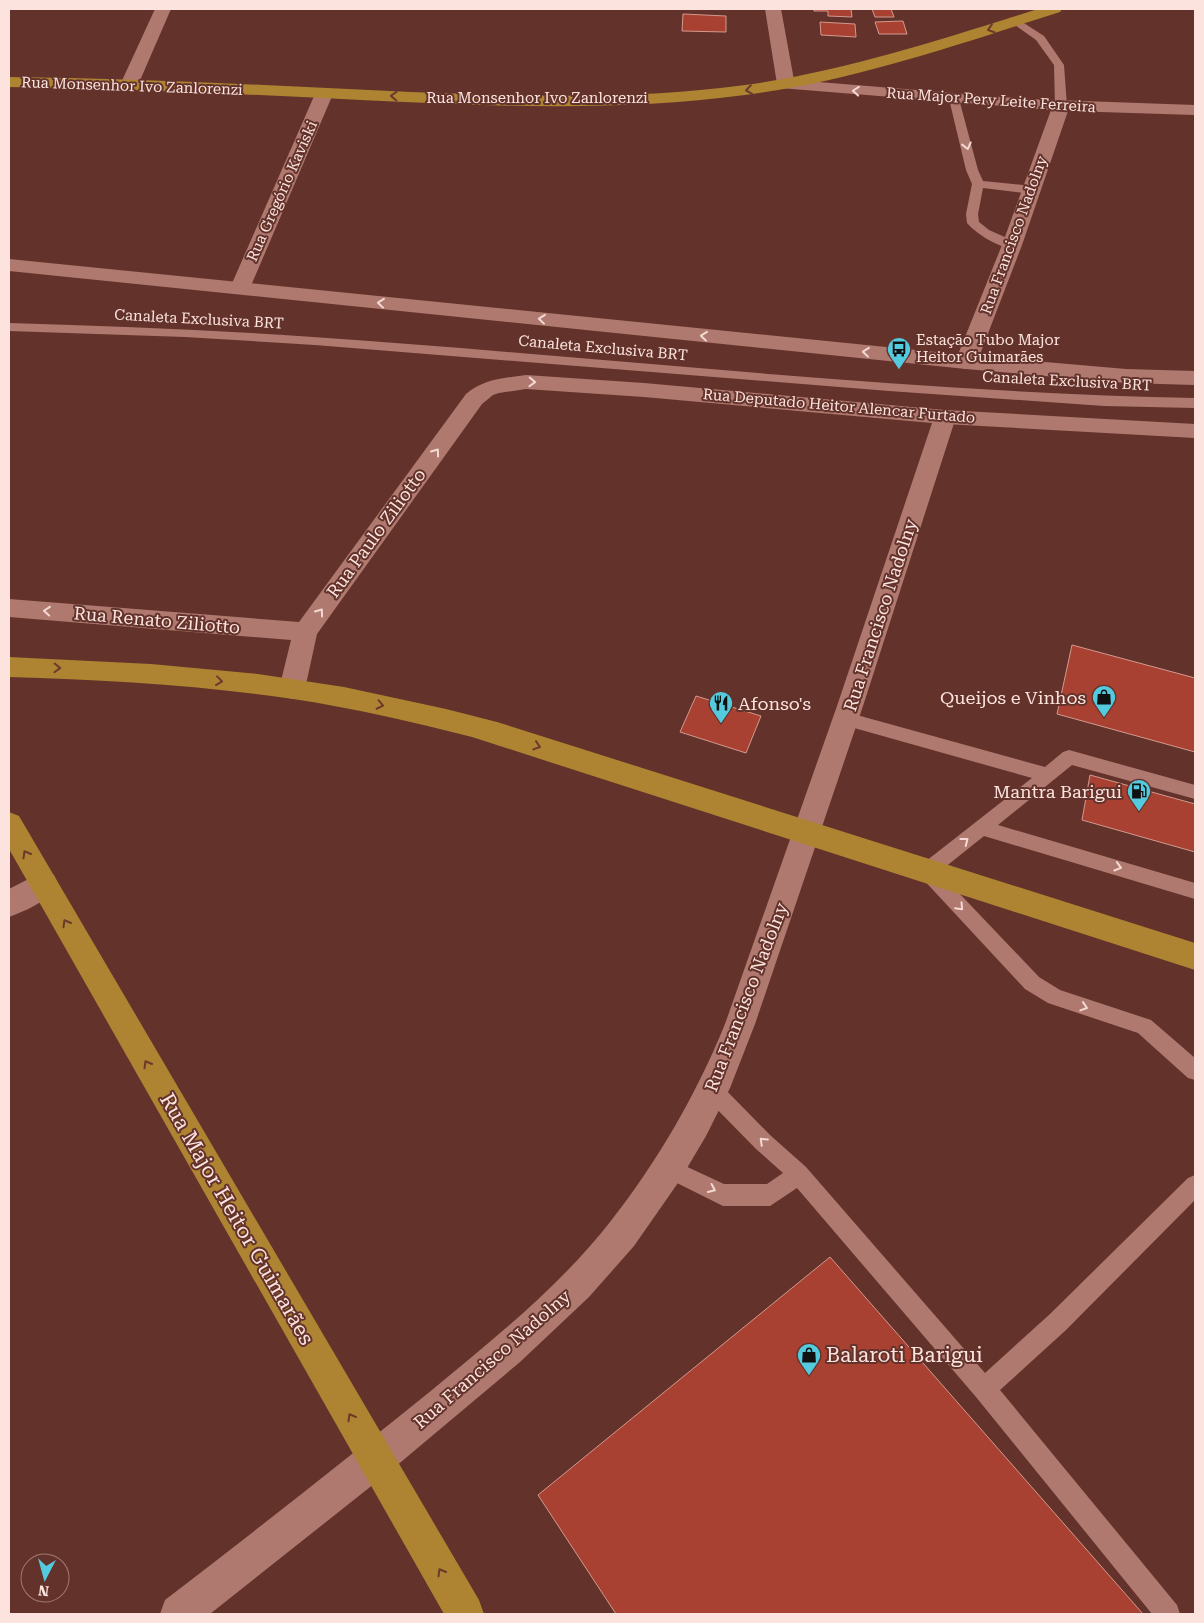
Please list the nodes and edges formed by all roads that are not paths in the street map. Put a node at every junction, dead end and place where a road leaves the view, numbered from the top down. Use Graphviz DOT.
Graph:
graph roads {
  1 [pos="162,9"];
  2 [pos="773,9"];
  3 [pos="1054,9"];
  4 [pos="1016,21"];
  5 [pos="9,82"];
  6 [pos="786,84"];
  7 [pos="129,85"];
  8 [pos="324,94"];
  9 [pos="954,99"];
  10 [pos="1061,106"];
  11 [pos="1195,110"];
  12 [pos="978,184"];
  13 [pos="1032,190"];
  14 [pos="1012,245"];
  15 [pos="9,265"];
  16 [pos="240,288"];
  17 [pos="9,327"];
  18 [pos="966,362"];
  19 [pos="1195,378"];
  20 [pos="485,390"];
  21 [pos="1195,403"];
  22 [pos="945,417"];
  23 [pos="1195,431"];
  24 [pos="9,608"];
  25 [pos="305,632"];
  26 [pos="9,667"];
  27 [pos="292,689"];
  28 [pos="846,719"];
  29 [pos="1048,775"];
  30 [pos="1195,792"];
  31 [pos="9,824"];
  32 [pos="982,828"];
  33 [pos="806,832"];
  34 [pos="927,871"];
  35 [pos="44,884"];
  36 [pos="1195,891"];
  37 [pos="9,904"];
  38 [pos="1195,957"];
  39 [pos="1195,1071"];
  40 [pos="712,1090"];
  41 [pos="668,1168"];
  42 [pos="799,1174"];
  43 [pos="1195,1185"];
  44 [pos="984,1389"];
  45 [pos="376,1459"];
  46 [pos="179,1614"];
  47 [pos="465,1614"];
  48 [pos="1168,1614"];
  1 -- 7 [label="street"];
  2 -- 6 [label="street"];
  3 -- 4 [label="main road, Rua Monsenhor Ivo Zanlorenzi"];
  4 -- 6 [label="main road, Rua Monsenhor Ivo Zanlorenzi, one-way"];
  4 -- 10 [label="lane"];
  5 -- 7 [label="main road, Rua Monsenhor Ivo Zanlorenzi"];
  6 -- 8 [label="main road, Rua Monsenhor Ivo Zanlorenzi, one-way"];
  9 -- 6 [label="street, Rua Major Pery Leite Ferreira, one-way"];
  7 -- 8 [label="main road, Rua Monsenhor Ivo Zanlorenzi"];
  8 -- 16 [label="street, Rua Gregório Kaviski"];
  9 -- 10 [label="street, Rua Major Pery Leite Ferreira"];
  9 -- 12 [label="lane, one-way"];
  10 -- 11 [label="street, Rua Major Pery Leite Ferreira"];
  10 -- 13 [label="street, Rua Francisco Nadolny"];
  12 -- 13 [label="lane"];
  12 -- 14 [label="lane"];
  13 -- 14 [label="street, Rua Francisco Nadolny"];
  14 -- 18 [label="street, Rua Francisco Nadolny"];
  15 -- 16 [label="street"];
  18 -- 16 [label="street, one-way"];
  17 -- 21 [label="lane, Canaleta Exclusiva BRT"];
  18 -- 19 [label="street"];
  20 -- 22 [label="street, Rua Deputado Heitor Alencar Furtado, one-way"];
  25 -- 20 [label="street, Rua Paulo Ziliotto, one-way"];
  22 -- 23 [label="street, Rua Deputado Heitor Alencar Furtado"];
  22 -- 28 [label="street, Rua Francisco Nadolny"];
  25 -- 24 [label="street, Rua Renato Ziliotto, one-way"];
  25 -- 27 [label="street, Rua Paulo Ziliotto"];
  26 -- 27 [label="main road, one-way"];
  27 -- 33 [label="main road, one-way"];
  28 -- 29 [label="lane"];
  28 -- 33 [label="street, Rua Francisco Nadolny"];
  29 -- 30 [label="lane"];
  29 -- 32 [label="lane"];
  35 -- 31 [label="main road, Rua Major Heitor Guimarães, one-way"];
  34 -- 32 [label="lane, one-way"];
  32 -- 36 [label="lane, one-way"];
  33 -- 34 [label="main road"];
  33 -- 40 [label="street, Rua Francisco Nadolny"];
  34 -- 38 [label="main road"];
  34 -- 39 [label="lane, one-way"];
  35 -- 37 [label="street"];
  45 -- 35 [label="main road, Rua Major Heitor Guimarães, one-way"];
  40 -- 41 [label="street, Rua Francisco Nadolny"];
  42 -- 40 [label="lane, one-way"];
  41 -- 42 [label="lane, one-way"];
  41 -- 45 [label="street, Rua Francisco Nadolny"];
  42 -- 44 [label="lane"];
  43 -- 44 [label="lane"];
  44 -- 48 [label="lane"];
  45 -- 46 [label="street, Rua Francisco Nadolny"];
  47 -- 45 [label="main road, Rua Major Heitor Guimarães, one-way"];
}
